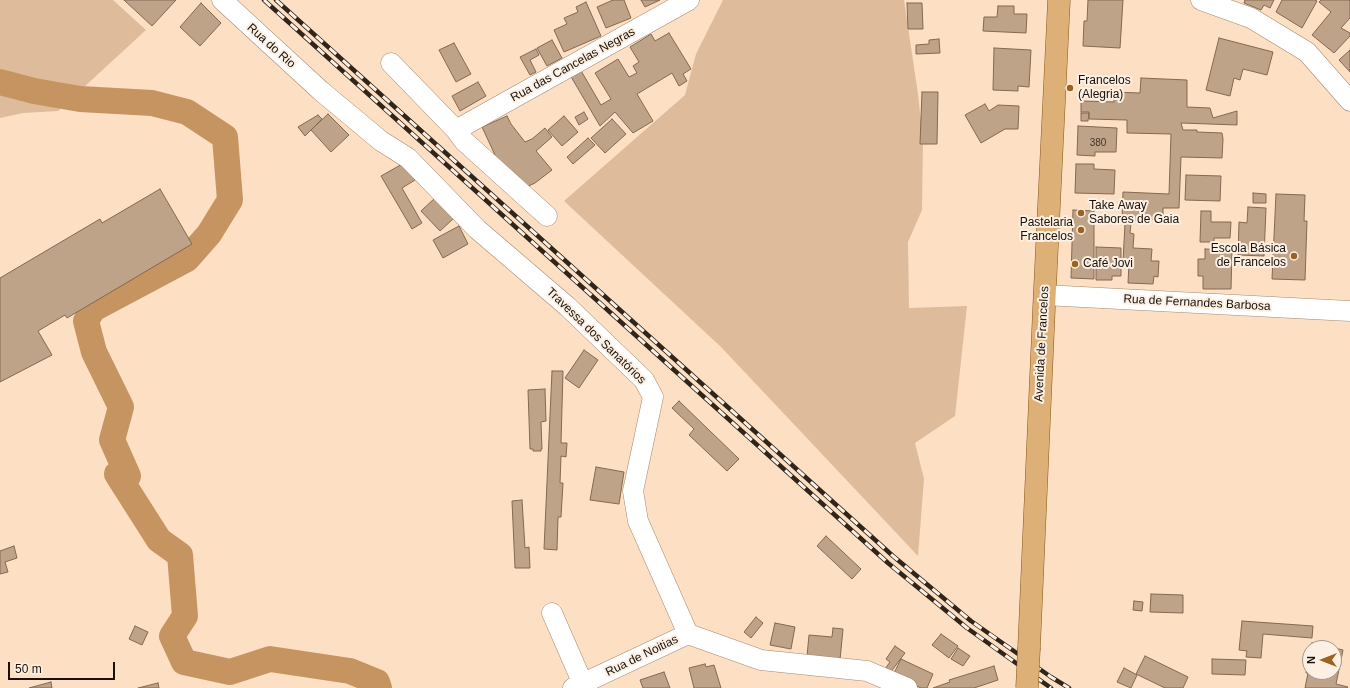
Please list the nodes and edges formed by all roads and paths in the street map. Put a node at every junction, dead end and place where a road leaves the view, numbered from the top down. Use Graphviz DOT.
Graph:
graph roads {
  1 [pos="222,0"];
  2 [pos="689,0"];
  3 [pos="1059,0"];
  4 [pos="1201,0"];
  5 [pos="392,63"];
  6 [pos="321,91"];
  7 [pos="1350,101"];
  8 [pos="456,130"];
  9 [pos="547,216"];
  10 [pos="1044,295"];
  11 [pos="1350,311"];
  12 [pos="552,613"];
  13 [pos="688,634"];
  14 [pos="578,686"];
  15 [pos="906,688"];
  16 [pos="1027,688"];
  1 -- 6 [label="street, Rua do Rio"];
  2 -- 8 [label="street, Rua das Cancelas Negras"];
  3 -- 10 [label="main road, Avenida de Francelos"];
  4 -- 7 [label="street"];
  5 -- 8 [label="street"];
  6 -- 13 [label="street, Travessa dos Sanatórios"];
  8 -- 9 [label="street"];
  10 -- 11 [label="street, Rua de Fernandes Barbosa"];
  10 -- 16 [label="main road, Avenida de Francelos, bridge"];
  12 -- 14 [label="street"];
  13 -- 14 [label="street, Rua de Noitias"];
  13 -- 15 [label="street"];
}
